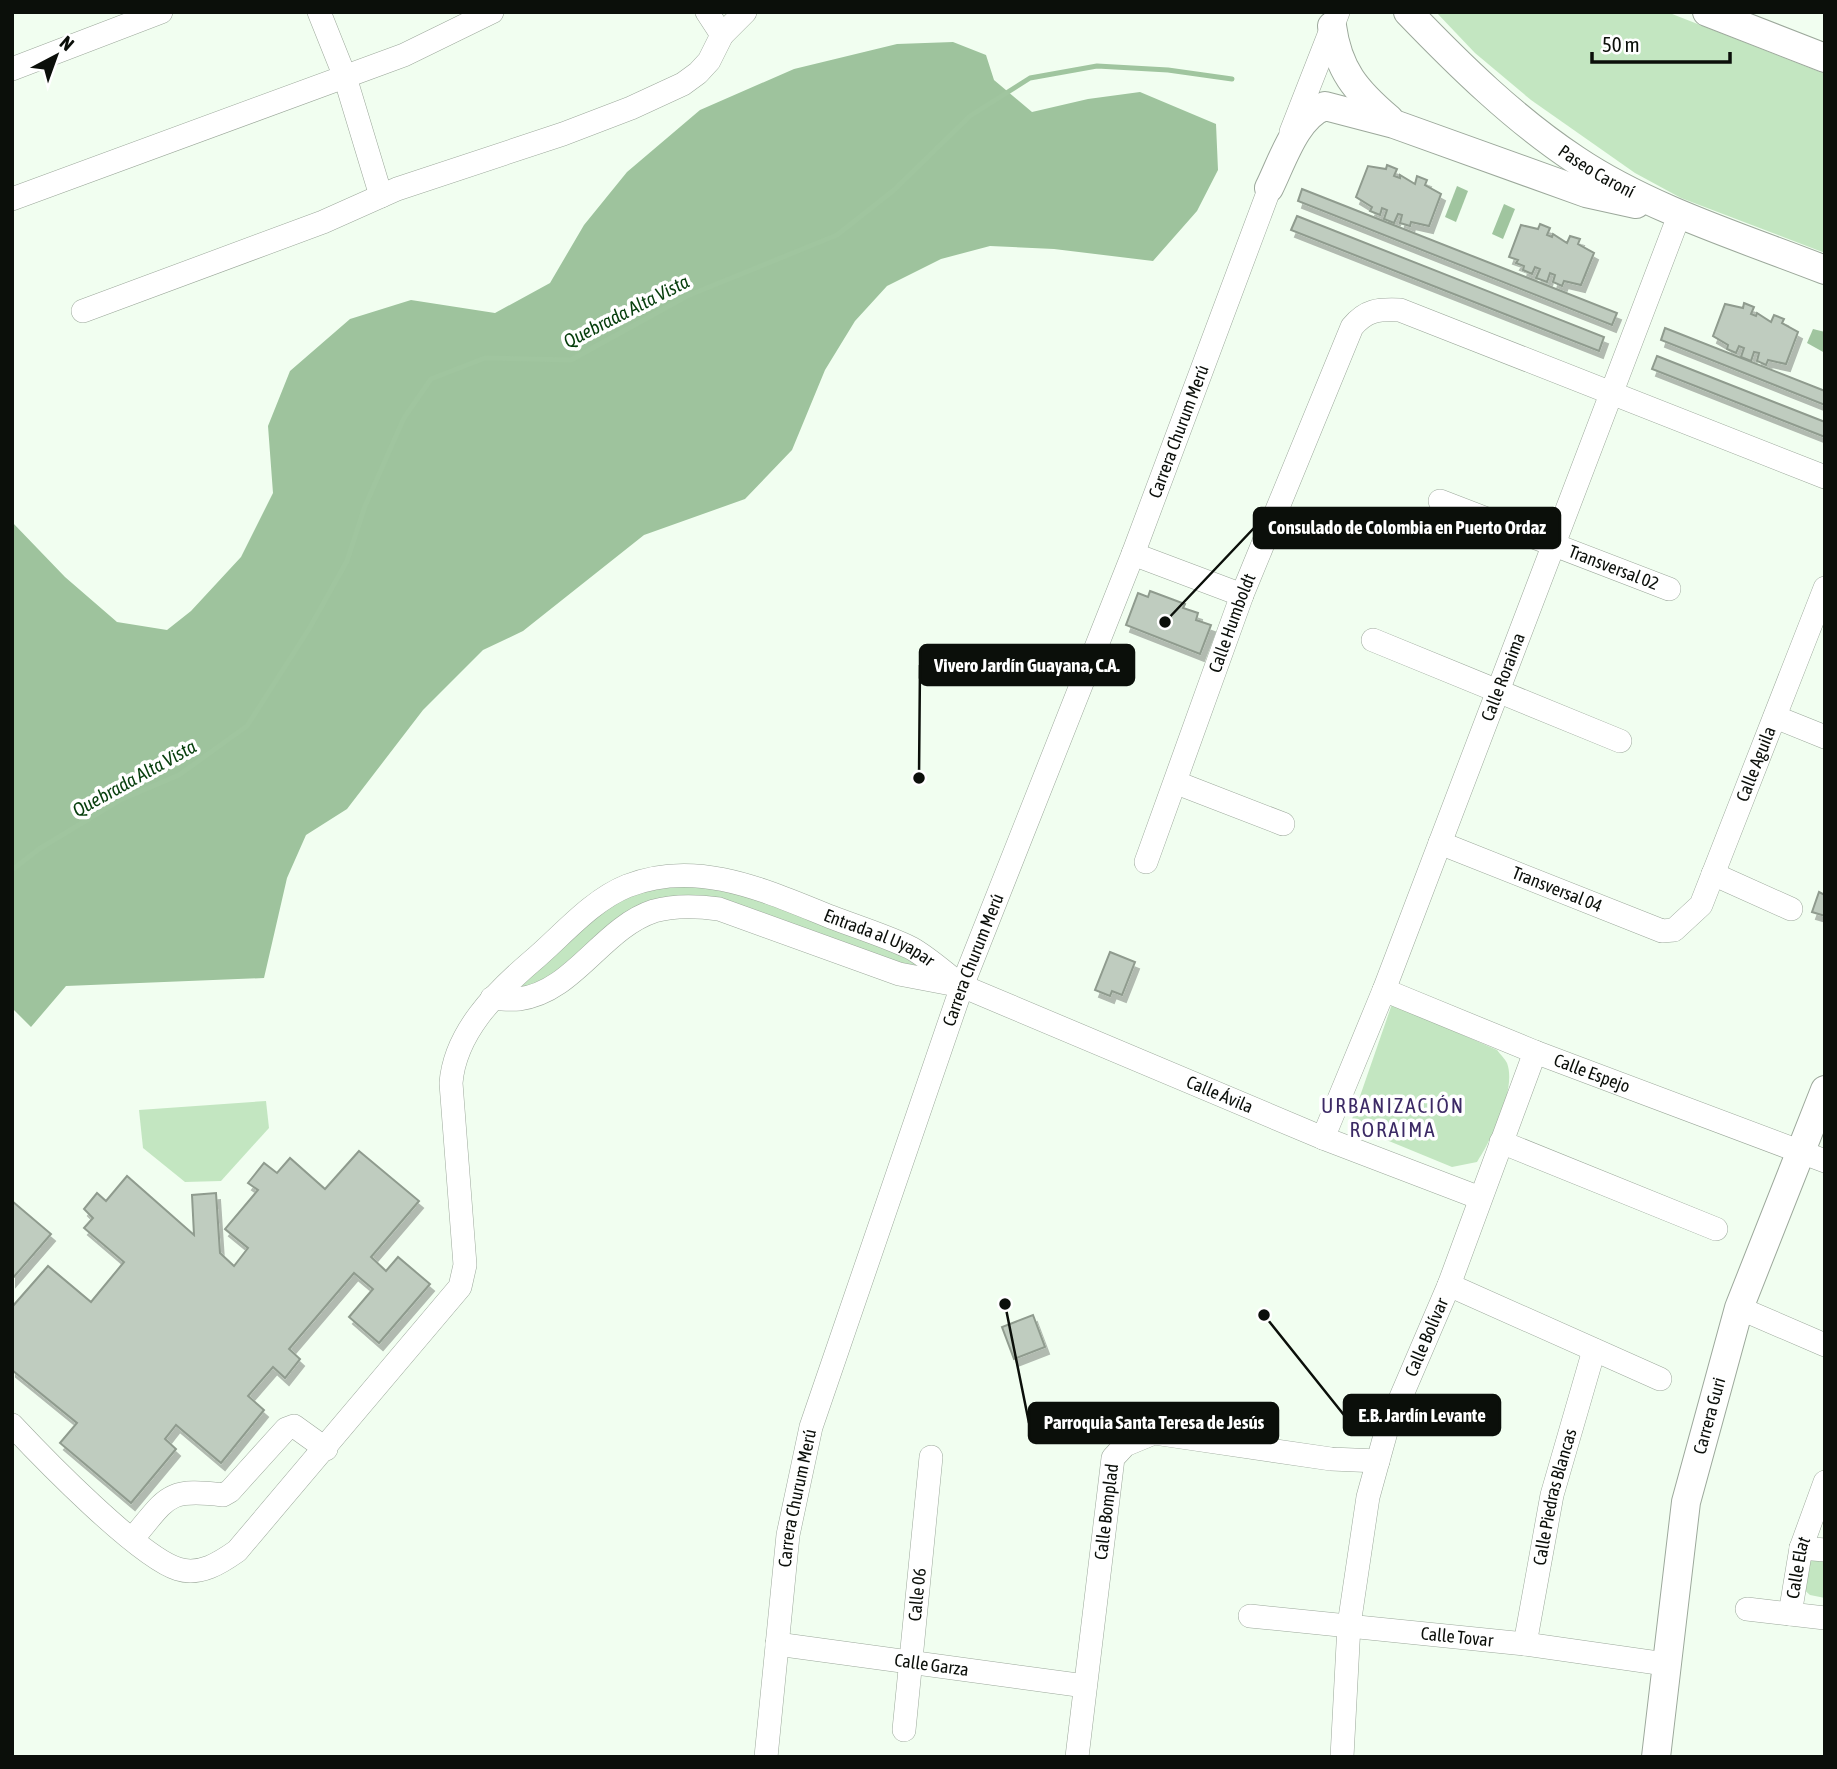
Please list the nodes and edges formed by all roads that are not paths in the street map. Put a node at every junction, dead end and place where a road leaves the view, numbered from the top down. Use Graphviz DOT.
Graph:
graph roads {
  1 [pos="161,12"];
  2 [pos="319,12"];
  3 [pos="492,12"];
  4 [pos="707,12"];
  5 [pos="745,12"];
  6 [pos="1408,12"];
  7 [pos="1421,12"];
  8 [pos="1707,12"];
  9 [pos="1335,19"];
  10 [pos="722,35"];
  11 [pos="1441,45"];
  12 [pos="1825,58"];
  13 [pos="12,69"];
  14 [pos="345,77"];
  15 [pos="1394,124"];
  16 [pos="1269,187"];
  17 [pos="382,196"];
  18 [pos="12,199"];
  19 [pos="1680,213"];
  20 [pos="1825,270"];
  21 [pos="83,311"];
  22 [pos="1612,394"];
  23 [pos="1825,477"];
  24 [pos="1440,500"];
  25 [pos="1552,545"];
  26 [pos="1133,554"];
  27 [pos="1825,588"];
  28 [pos="1669,589"];
  29 [pos="1242,595"];
  30 [pos="1373,640"];
  31 [pos="1496,690"];
  32 [pos="1774,717"];
  33 [pos="1825,737"];
  34 [pos="1620,741"];
  35 [pos="1177,783"];
  36 [pos="1283,824"];
  37 [pos="1440,843"];
  38 [pos="1146,862"];
  39 [pos="1713,874"];
  40 [pos="1791,909"];
  41 [pos="1674,930"];
  42 [pos="962,986"];
  43 [pos="1384,990"];
  44 [pos="492,999"];
  45 [pos="1535,1052"];
  46 [pos="1825,1090"];
  47 [pos="1323,1138"];
  48 [pos="1501,1142"];
  49 [pos="1813,1157"];
  50 [pos="1480,1198"];
  51 [pos="1716,1229"];
  52 [pos="1448,1285"];
  53 [pos="1739,1308"];
  54 [pos="1825,1345"];
  55 [pos="1594,1350"];
  56 [pos="1660,1379"];
  57 [pos="12,1425"];
  58 [pos="326,1449"];
  59 [pos="931,1457"];
  60 [pos="1378,1461"];
  61 [pos="1825,1482"];
  62 [pos="133,1538"];
  63 [pos="1801,1548"];
  64 [pos="1825,1550"];
  65 [pos="1747,1609"];
  66 [pos="1790,1614"];
  67 [pos="1250,1616"];
  68 [pos="1825,1618"];
  69 [pos="1349,1625"];
  70 [pos="777,1644"];
  71 [pos="1525,1644"];
  72 [pos="909,1662"];
  73 [pos="1665,1664"];
  74 [pos="1085,1686"];
  75 [pos="904,1730"];
  76 [pos="766,1757"];
  77 [pos="1077,1757"];
  78 [pos="1342,1757"];
  79 [pos="1656,1757"];
  1 -- 13 [label="street"];
  2 -- 14 [label="street"];
  3 -- 14 [label="street"];
  4 -- 10 [label="street"];
  5 -- 10 [label="street"];
  6 -- 11 [label="street, Paseo Caroní"];
  7 -- 11 [label="street"];
  8 -- 12 [label="street"];
  9 -- 15 [label="street"];
  9 -- 16 [label="street, Carrera Churum Merú"];
  10 -- 17 [label="street"];
  11 -- 19 [label="street, Paseo Caroní"];
  14 -- 17 [label="street"];
  14 -- 18 [label="street"];
  15 -- 16 [label="street"];
  15 -- 19 [label="street"];
  16 -- 26 [label="street, Carrera Churum Merú"];
  17 -- 21 [label="street"];
  19 -- 20 [label="street, Paseo Caroní"];
  19 -- 22 [label="street, Calle Roraima"];
  22 -- 23 [label="street"];
  22 -- 25 [label="street, Calle Roraima"];
  22 -- 29 [label="street, Calle Humboldt"];
  24 -- 25 [label="street, Transversal 02"];
  25 -- 28 [label="street, Transversal 02"];
  25 -- 31 [label="street, Calle Roraima"];
  26 -- 29 [label="street"];
  26 -- 42 [label="street, Carrera Churum Merú"];
  27 -- 32 [label="street, Calle Aguila"];
  29 -- 35 [label="street, Calle Humboldt"];
  30 -- 31 [label="street"];
  31 -- 34 [label="street"];
  31 -- 37 [label="street, Calle Roraima"];
  32 -- 33 [label="street"];
  32 -- 39 [label="street, Calle Aguila"];
  35 -- 36 [label="street"];
  35 -- 38 [label="street, Calle Humboldt"];
  37 -- 41 [label="street, Transversal 04"];
  37 -- 43 [label="street, Calle Roraima"];
  39 -- 40 [label="street"];
  39 -- 41 [label="street, Calle Aguila"];
  42 -- 44 [label="street, Entrada al Uyapar"];
  42 -- 44 [label="street, Entrada al Uyapar"];
  42 -- 47 [label="street, Calle Ávila"];
  42 -- 70 [label="street, Carrera Churum Merú"];
  43 -- 45 [label="street, Calle Espejo"];
  43 -- 47 [label="street, Calle Roraima"];
  44 -- 58 [label="street"];
  45 -- 48 [label="street, Calle Bolívar"];
  45 -- 49 [label="street, Calle Espejo"];
  46 -- 49 [label="street, Carrera Guri"];
  47 -- 50 [label="street, Calle Ávila"];
  48 -- 50 [label="street, Calle Bolívar"];
  48 -- 51 [label="street"];
  49 -- 53 [label="street, Carrera Guri"];
  50 -- 52 [label="street, Calle Bolívar"];
  52 -- 55 [label="street"];
  52 -- 60 [label="street, Calle Bolívar"];
  53 -- 54 [label="street"];
  53 -- 73 [label="street, Carrera Guri"];
  55 -- 56 [label="street"];
  55 -- 71 [label="street, Calle Piedras Blancas"];
  57 -- 62 [label="street"];
  58 -- 62 [label="street"];
  58 -- 62 [label="street"];
  59 -- 72 [label="street, Calle 06"];
  60 -- 69 [label="street, Calle Bolívar"];
  60 -- 74 [label="street, Calle Bomplad"];
  61 -- 63 [label="street, Calle Elat"];
  63 -- 64 [label="street"];
  63 -- 66 [label="street, Calle Elat"];
  65 -- 66 [label="street"];
  66 -- 68 [label="street"];
  67 -- 69 [label="street, Calle Tovar"];
  69 -- 71 [label="street, Calle Tovar"];
  69 -- 78 [label="street, Calle Bolívar"];
  70 -- 72 [label="street, Calle Garza"];
  70 -- 76 [label="street, Carrera Churum Merú"];
  71 -- 73 [label="street, Calle Tovar"];
  72 -- 74 [label="street, Calle Garza"];
  72 -- 75 [label="street, Calle 06"];
  73 -- 79 [label="street, Carrera Guri"];
  74 -- 77 [label="street, Calle Bomplad"];
}
